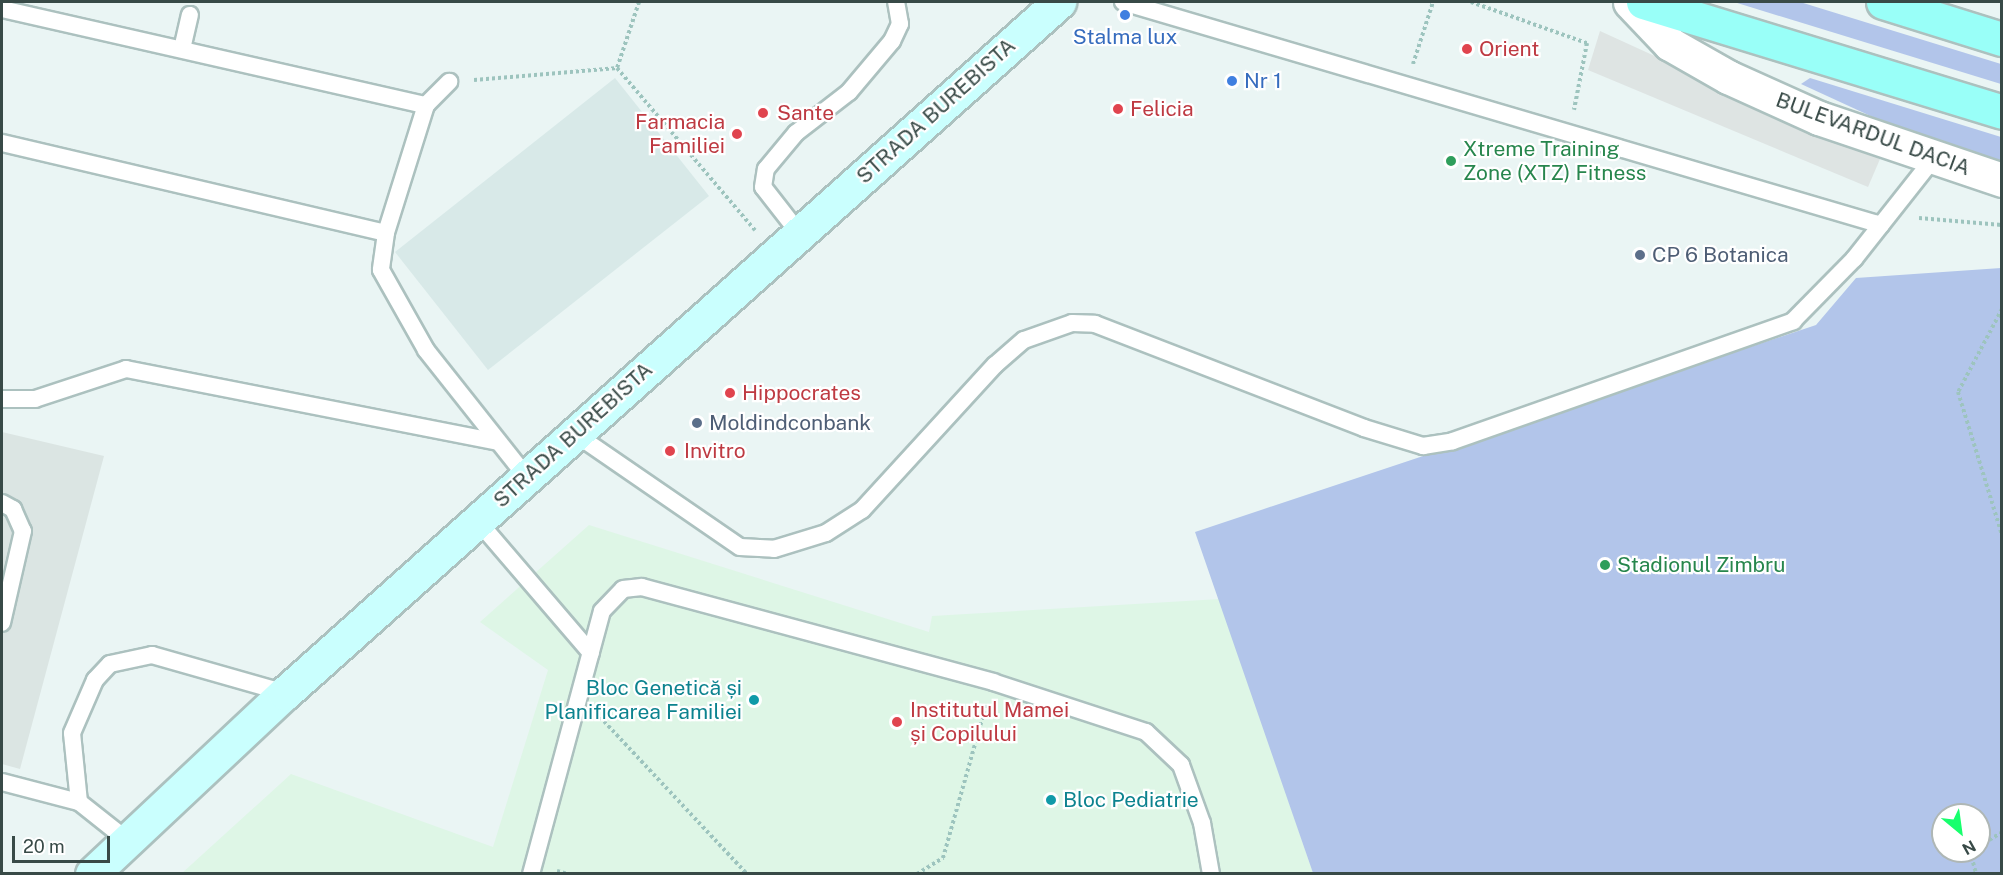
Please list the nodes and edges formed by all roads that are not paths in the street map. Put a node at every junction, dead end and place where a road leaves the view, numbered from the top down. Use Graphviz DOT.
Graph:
graph roads {
  1 [pos="896,2"];
  2 [pos="1059,2"];
  3 [pos="1123,2"];
  4 [pos="1630,2"];
  5 [pos="1643,2"];
  6 [pos="1883,2"];
  7 [pos="2,9"];
  8 [pos="190,15"];
  9 [pos="2001,39"];
  10 [pos="182,49"];
  11 [pos="449,82"];
  12 [pos="426,105"];
  13 [pos="2001,112"];
  14 [pos="2,143"];
  15 [pos="1933,159"];
  16 [pos="2001,180"];
  17 [pos="1885,220"];
  18 [pos="386,233"];
  19 [pos="799,233"];
  20 [pos="2,399"];
  21 [pos="574,433"];
  22 [pos="497,442"];
  23 [pos="526,476"];
  24 [pos="2,503"];
  25 [pos="477,520"];
  26 [pos="2,623"];
  27 [pos="591,653"];
  28 [pos="285,693"];
  29 [pos="2,782"];
  30 [pos="79,802"];
  31 [pos="127,840"];
  32 [pos="92,873"];
  33 [pos="531,873"];
  34 [pos="1211,873"];
  1 -- 19 [label="lane"];
  2 -- 19 [label="main road, STRADA BUREBISTA"];
  3 -- 17 [label="lane"];
  4 -- 15 [label="street, BULEVARDUL DACIA"];
  5 -- 13 [label="main road"];
  6 -- 9 [label="main road"];
  7 -- 10 [label="lane"];
  8 -- 10 [label="lane"];
  10 -- 12 [label="lane"];
  11 -- 12 [label="lane"];
  12 -- 18 [label="lane"];
  14 -- 18 [label="lane"];
  15 -- 16 [label="street, BULEVARDUL DACIA"];
  15 -- 17 [label="lane"];
  17 -- 21 [label="lane"];
  18 -- 22 [label="lane"];
  19 -- 21 [label="main road, STRADA BUREBISTA"];
  20 -- 22 [label="lane"];
  21 -- 23 [label="main road, STRADA BUREBISTA"];
  22 -- 23 [label="lane"];
  23 -- 25 [label="main road, STRADA BUREBISTA"];
  24 -- 26 [label="lane"];
  25 -- 27 [label="lane"];
  25 -- 28 [label="main road, STRADA BUREBISTA"];
  27 -- 33 [label="lane"];
  27 -- 34 [label="lane"];
  28 -- 30 [label="lane"];
  28 -- 31 [label="main road, STRADA BUREBISTA"];
  29 -- 30 [label="lane"];
  30 -- 31 [label="lane"];
  31 -- 32 [label="main road, STRADA BUREBISTA"];
}
